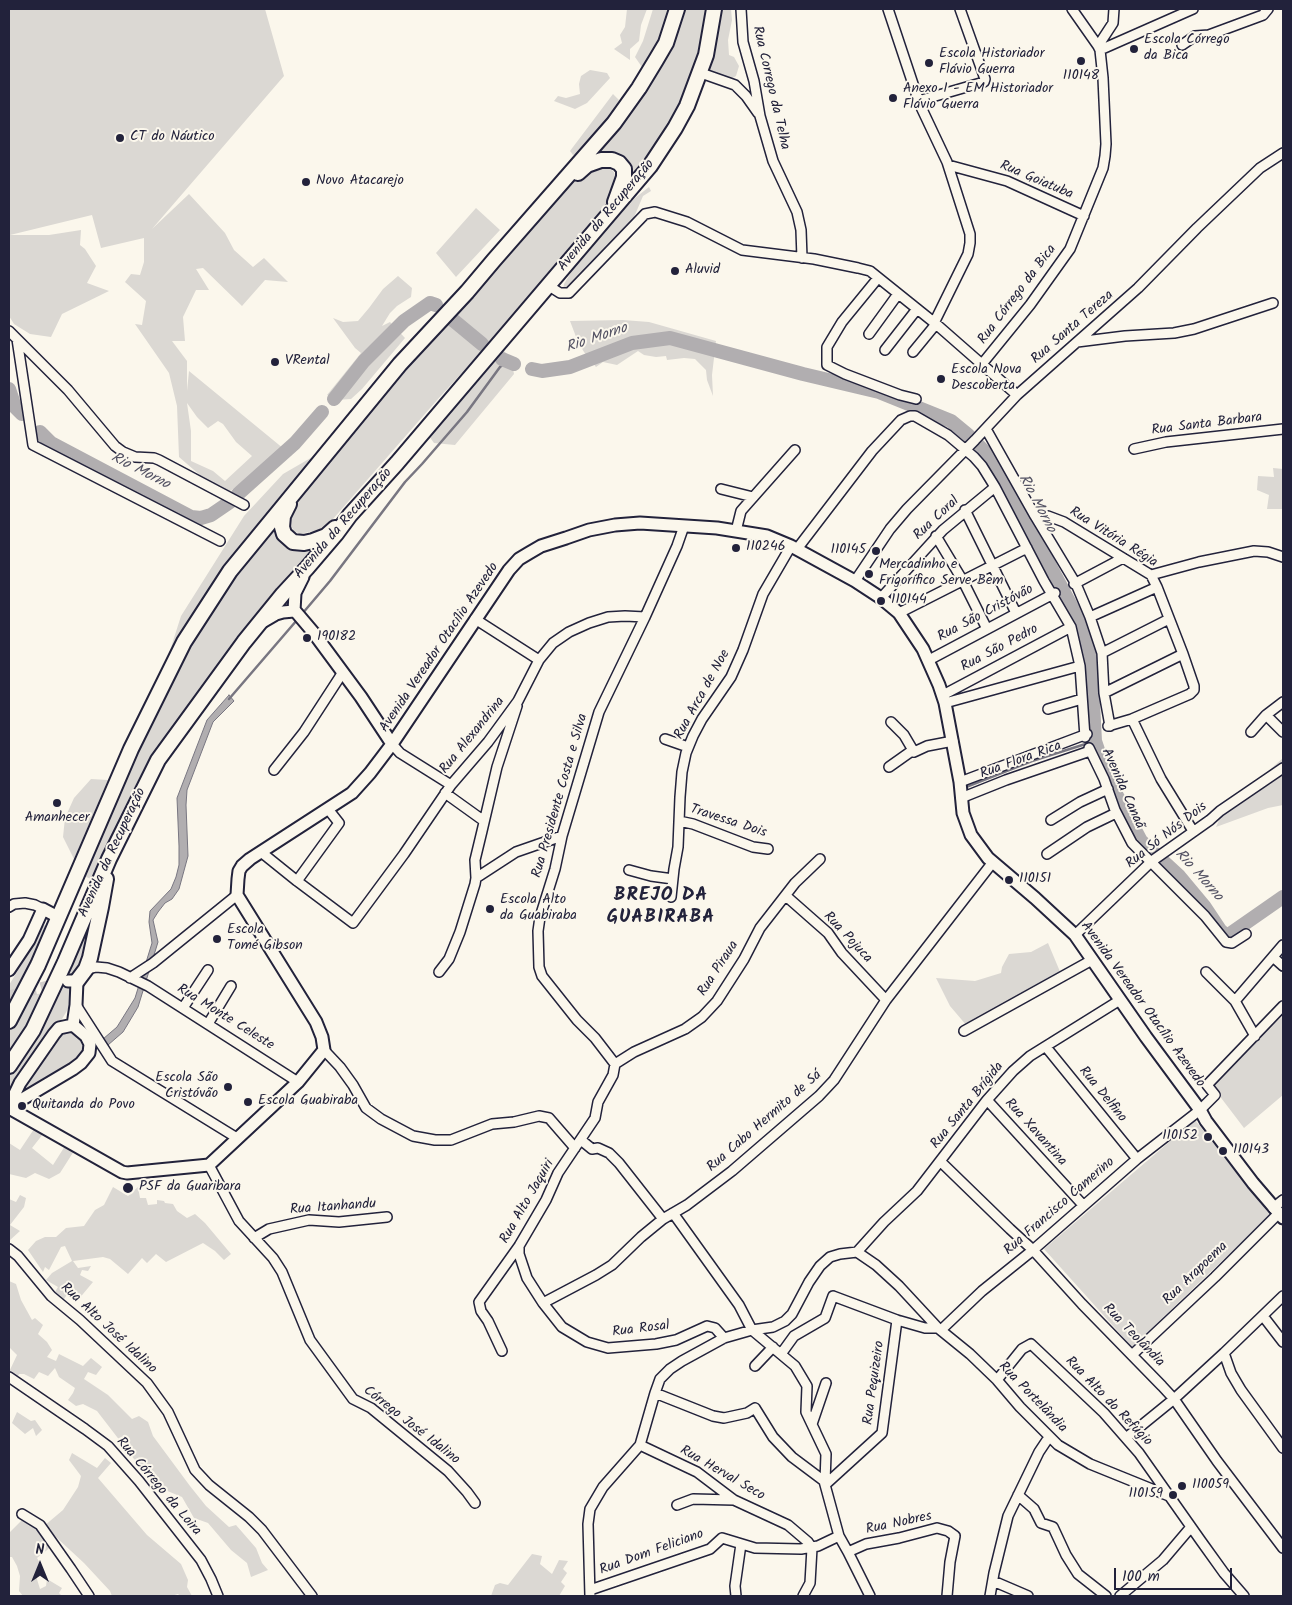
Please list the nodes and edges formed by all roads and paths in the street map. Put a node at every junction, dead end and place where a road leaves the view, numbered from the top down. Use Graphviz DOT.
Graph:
graph roads {
  1 [pos="677,9"];
  2 [pos="714,9"];
  3 [pos="741,9"];
  4 [pos="888,9"];
  5 [pos="960,9"];
  6 [pos="1072,9"];
  7 [pos="1114,9"];
  8 [pos="1193,9"];
  9 [pos="1268,9"];
  10 [pos="1182,45"];
  11 [pos="1099,48"];
  12 [pos="701,73"];
  13 [pos="918,101"];
  14 [pos="760,116"];
  15 [pos="1283,153"];
  16 [pos="948,165"];
  17 [pos="550,196"];
  18 [pos="610,214"];
  19 [pos="1084,216"];
  20 [pos="802,258"];
  21 [pos="878,278"];
  22 [pos="549,286"];
  23 [pos="898,294"];
  24 [pos="1273,303"];
  25 [pos="917,309"];
  26 [pos="935,323"];
  27 [pos="9,331"];
  28 [pos="869,334"];
  29 [pos="17,340"];
  30 [pos="1077,342"];
  31 [pos="885,350"];
  32 [pos="913,352"];
  33 [pos="982,364"];
  34 [pos="1017,395"];
  35 [pos="916,399"];
  36 [pos="1283,429"];
  37 [pos="985,430"];
  38 [pos="967,448"];
  39 [pos="1134,448"];
  40 [pos="795,450"];
  41 [pos="995,487"];
  42 [pos="298,488"];
  43 [pos="721,488"];
  44 [pos="753,497"];
  45 [pos="244,505"];
  46 [pos="965,510"];
  47 [pos="350,515"];
  48 [pos="1035,516"];
  49 [pos="684,526"];
  50 [pos="736,531"];
  51 [pos="936,536"];
  52 [pos="220,541"];
  53 [pos="794,547"];
  54 [pos="1027,548"];
  55 [pos="1283,557"];
  56 [pos="1123,558"];
  57 [pos="992,566"];
  58 [pos="307,568"];
  59 [pos="1151,575"];
  60 [pos="854,581"];
  61 [pos="963,581"];
  62 [pos="1075,584"];
  63 [pos="1157,587"];
  64 [pos="1054,594"];
  65 [pos="881,598"];
  66 [pos="295,612"];
  67 [pos="1016,613"];
  68 [pos="899,614"];
  69 [pos="645,617"];
  70 [pos="1090,617"];
  71 [pos="475,619"];
  72 [pos="1168,619"];
  73 [pos="259,623"];
  74 [pos="1070,627"];
  75 [pos="987,629"];
  76 [pos="1102,652"];
  77 [pos="1183,654"];
  78 [pos="539,660"];
  79 [pos="929,660"];
  80 [pos="1080,666"];
  81 [pos="343,672"];
  82 [pos="1104,693"];
  83 [pos="944,699"];
  84 [pos="1082,699"];
  85 [pos="518,701"];
  86 [pos="1283,702"];
  87 [pos="1048,709"];
  88 [pos="1266,715"];
  89 [pos="1132,719"];
  90 [pos="891,722"];
  91 [pos="1251,732"];
  92 [pos="1283,732"];
  93 [pos="665,739"];
  94 [pos="953,741"];
  95 [pos="392,744"];
  96 [pos="688,747"];
  97 [pos="913,750"];
  98 [pos="1089,750"];
  99 [pos="889,767"];
  100 [pos="1283,768"];
  101 [pos="274,770"];
  102 [pos="960,782"];
  103 [pos="451,785"];
  104 [pos="1108,789"];
  105 [pos="445,793"];
  106 [pos="961,798"];
  107 [pos="328,809"];
  108 [pos="1116,813"];
  109 [pos="1051,820"];
  110 [pos="484,821"];
  111 [pos="679,821"];
  112 [pos="1193,831"];
  113 [pos="562,836"];
  114 [pos="768,849"];
  115 [pos="261,852"];
  116 [pos="1047,854"];
  117 [pos="109,859"];
  118 [pos="820,859"];
  119 [pos="993,862"];
  120 [pos="1151,862"];
  121 [pos="629,870"];
  122 [pos="476,878"];
  123 [pos="673,878"];
  124 [pos="297,881"];
  125 [pos="237,895"];
  126 [pos="786,896"];
  127 [pos="670,897"];
  128 [pos="9,907"];
  129 [pos="43,909"];
  130 [pos="58,918"];
  131 [pos="1246,934"];
  132 [pos="1075,935"];
  133 [pos="1283,945"];
  134 [pos="1273,957"];
  135 [pos="1092,960"];
  136 [pos="1283,966"];
  137 [pos="86,969"];
  138 [pos="9,970"];
  139 [pos="208,970"];
  140 [pos="439,972"];
  141 [pos="1206,972"];
  142 [pos="133,979"];
  143 [pos="72,981"];
  144 [pos="231,986"];
  145 [pos="886,1000"];
  146 [pos="1120,1000"];
  147 [pos="1235,1001"];
  148 [pos="76,1005"];
  149 [pos="1283,1006"];
  150 [pos="182,1008"];
  151 [pos="9,1021"];
  152 [pos="208,1024"];
  153 [pos="72,1025"];
  154 [pos="964,1031"];
  155 [pos="1255,1036"];
  156 [pos="1046,1047"];
  157 [pos="324,1050"];
  158 [pos="615,1064"];
  159 [pos="9,1066"];
  160 [pos="298,1082"];
  161 [pos="987,1100"];
  162 [pos="11,1106"];
  163 [pos="1200,1110"];
  164 [pos="237,1138"];
  165 [pos="581,1140"];
  166 [pos="576,1148"];
  167 [pos="1137,1159"];
  168 [pos="941,1162"];
  169 [pos="209,1165"];
  170 [pos="1283,1200"];
  171 [pos="1083,1206"];
  172 [pos="674,1213"];
  173 [pos="1278,1213"];
  174 [pos="387,1217"];
  175 [pos="663,1219"];
  176 [pos="254,1238"];
  177 [pos="520,1246"];
  178 [pos="9,1248"];
  179 [pos="1033,1250"];
  180 [pos="857,1252"];
  181 [pos="1283,1296"];
  182 [pos="543,1303"];
  183 [pos="1263,1316"];
  184 [pos="897,1320"];
  185 [pos="940,1329"];
  186 [pos="752,1330"];
  187 [pos="724,1338"];
  188 [pos="1283,1342"];
  189 [pos="773,1347"];
  190 [pos="502,1351"];
  191 [pos="1224,1353"];
  192 [pos="781,1354"];
  193 [pos="1133,1354"];
  194 [pos="755,1366"];
  195 [pos="9,1377"];
  196 [pos="997,1380"];
  197 [pos="826,1383"];
  198 [pos="655,1393"];
  199 [pos="1174,1399"];
  200 [pos="812,1424"];
  201 [pos="1049,1437"];
  202 [pos="1126,1438"];
  203 [pos="640,1445"];
  204 [pos="1283,1448"];
  205 [pos="826,1483"];
  206 [pos="1018,1495"];
  207 [pos="1169,1496"];
  208 [pos="734,1500"];
  209 [pos="475,1503"];
  210 [pos="677,1505"];
  211 [pos="22,1514"];
  212 [pos="1191,1527"];
  213 [pos="839,1536"];
  214 [pos="741,1544"];
  215 [pos="812,1548"];
  216 [pos="1283,1548"];
  217 [pos="848,1552"];
  218 [pos="992,1581"];
  219 [pos="590,1593"];
  220 [pos="89,1596"];
  221 [pos="218,1596"];
  222 [pos="312,1596"];
  223 [pos="736,1596"];
  224 [pos="803,1596"];
  225 [pos="870,1596"];
  226 [pos="947,1596"];
  227 [pos="990,1596"];
  228 [pos="1028,1596"];
  229 [pos="1106,1596"];
  230 [pos="1120,1596"];
  231 [pos="1244,1596"];
  1 -- 17 [label="highway"];
  2 -- 12 [label="highway, Avenida da Recuperação"];
  3 -- 14 [label="street, Rua Corrego da Telha"];
  4 -- 13 [label="street"];
  5 -- 13 [label="street"];
  6 -- 11 [label="street"];
  7 -- 11 [label="street"];
  8 -- 11 [label="street"];
  9 -- 10 [label="street"];
  11 -- 19 [label="street, Rua Córrego da Bica"];
  12 -- 14 [label="street"];
  12 -- 18 [label="highway, Avenida da Recuperação"];
  13 -- 16 [label="street"];
  14 -- 20 [label="street, Rua Corrego da Telha"];
  15 -- 30 [label="street, Rua Santa Tereza"];
  16 -- 19 [label="street, Rua Goiatuba"];
  16 -- 26 [label="street"];
  17 -- 18 [label="highway"];
  17 -- 42 [label="highway"];
  18 -- 22 [label="highway, Avenida da Recuperação"];
  19 -- 33 [label="street, Rua Córrego da Bica"];
  20 -- 21 [label="street"];
  20 -- 22 [label="street"];
  21 -- 23 [label="street"];
  21 -- 35 [label="street"];
  22 -- 47 [label="highway, Avenida da Recuperação"];
  23 -- 25 [label="street"];
  23 -- 28 [label="street"];
  24 -- 30 [label="street"];
  25 -- 26 [label="street"];
  25 -- 31 [label="street"];
  26 -- 32 [label="street"];
  26 -- 33 [label="street"];
  27 -- 29 [label="street"];
  29 -- 45 [label="street"];
  29 -- 52 [label="street"];
  30 -- 34 [label="street, Rua Santa Tereza"];
  33 -- 34 [label="street"];
  34 -- 37 [label="street, Rua Santa Tereza"];
  36 -- 39 [label="street, Rua Santa Barbara"];
  37 -- 38 [label="street, Rua Santa Tereza"];
  37 -- 48 [label="street, Avenida Canaã"];
  38 -- 41 [label="street"];
  38 -- 53 [label="street, Rua Arca de Noe"];
  38 -- 60 [label="street, Rua Santa Tereza"];
  40 -- 44 [label="street"];
  41 -- 46 [label="street, Rua Coral"];
  41 -- 54 [label="street"];
  42 -- 47 [label="highway"];
  42 -- 130 [label="highway, Avenida da Recuperação"];
  43 -- 44 [label="street"];
  44 -- 50 [label="street"];
  46 -- 51 [label="street, Rua Coral"];
  46 -- 57 [label="street"];
  47 -- 58 [label="highway, Avenida da Recuperação"];
  48 -- 56 [label="street, Rua Vitória Régia"];
  48 -- 62 [label="street, Avenida Canaã"];
  49 -- 50 [label="main road, Avenida Vereador Otacílio Azevedo"];
  49 -- 69 [label="street, Rua Presidente Costa e Silva"];
  49 -- 71 [label="main road, Avenida Vereador Otacílio Azevedo"];
  50 -- 53 [label="main road, Avenida Vereador Otacílio Azevedo"];
  51 -- 61 [label="street"];
  51 -- 65 [label="street, Rua Coral"];
  53 -- 60 [label="main road, Avenida Vereador Otacílio Azevedo"];
  53 -- 96 [label="street, Rua Arca de Noe"];
  54 -- 57 [label="street"];
  54 -- 64 [label="street"];
  55 -- 59 [label="street"];
  56 -- 59 [label="street, Rua Vitória Régia"];
  56 -- 62 [label="street"];
  57 -- 61 [label="street"];
  57 -- 67 [label="street"];
  58 -- 66 [label="main road"];
  58 -- 73 [label="highway, Avenida da Recuperação"];
  59 -- 63 [label="street, Rua Vitória Régia"];
  60 -- 65 [label="main road, Avenida Vereador Otacílio Azevedo"];
  61 -- 68 [label="street"];
  61 -- 75 [label="street"];
  62 -- 70 [label="street, Avenida Canaã"];
  63 -- 70 [label="street"];
  63 -- 72 [label="street, Rua Vitória Régia"];
  64 -- 67 [label="street, Rua São Cristóvão"];
  64 -- 74 [label="street"];
  65 -- 68 [label="main road, Avenida Vereador Otacílio Azevedo"];
  66 -- 73 [label="main road"];
  66 -- 81 [label="main road"];
  67 -- 75 [label="street, Rua São Cristóvão"];
  68 -- 79 [label="main road, Avenida Vereador Otacílio Azevedo"];
  69 -- 78 [label="street, Rua Alexandrina"];
  69 -- 113 [label="street, Rua Presidente Costa e Silva"];
  70 -- 76 [label="street, Avenida Canaã"];
  71 -- 78 [label="street"];
  71 -- 95 [label="main road, Avenida Vereador Otacílio Azevedo"];
  72 -- 76 [label="street"];
  72 -- 77 [label="street, Rua Vitória Régia"];
  73 -- 117 [label="highway, Avenida da Recuperação"];
  74 -- 80 [label="street"];
  74 -- 83 [label="street, Rua São Pedro"];
  75 -- 79 [label="street, Rua São Cristóvão"];
  76 -- 82 [label="street, Avenida Canaã"];
  77 -- 82 [label="street"];
  77 -- 89 [label="street, Rua Vitória Régia"];
  78 -- 85 [label="street, Rua Alexandrina"];
  79 -- 83 [label="main road, Avenida Vereador Otacílio Azevedo"];
  80 -- 83 [label="street"];
  80 -- 84 [label="street"];
  81 -- 95 [label="main road"];
  81 -- 101 [label="street"];
  82 -- 89 [label="street, Avenida Canaã"];
  83 -- 94 [label="main road, Avenida Vereador Otacílio Azevedo"];
  84 -- 87 [label="street"];
  84 -- 102 [label="street"];
  85 -- 103 [label="street, Rua Alexandrina"];
  85 -- 110 [label="street"];
  86 -- 88 [label="street"];
  88 -- 91 [label="street"];
  88 -- 92 [label="street"];
  89 -- 112 [label="street"];
  90 -- 97 [label="street"];
  93 -- 96 [label="street"];
  94 -- 97 [label="street"];
  94 -- 102 [label="main road, Avenida Vereador Otacílio Azevedo"];
  95 -- 103 [label="street"];
  95 -- 107 [label="main road, Avenida Vereador Otacílio Azevedo"];
  96 -- 111 [label="street, Rua Arca de Noe"];
  97 -- 99 [label="street"];
  98 -- 104 [label="street, Avenida Canaã"];
  98 -- 106 [label="street, Rua Flora Rica"];
  100 -- 112 [label="street, Rua Só Nós Dois"];
  102 -- 106 [label="main road, Avenida Vereador Otacílio Azevedo"];
  103 -- 105 [label="street, Rua Alexandrina"];
  104 -- 108 [label="street, Avenida Canaã"];
  104 -- 109 [label="street"];
  105 -- 110 [label="street"];
  105 -- 124 [label="street, Rua Alexandrina"];
  106 -- 119 [label="main road, Avenida Vereador Otacílio Azevedo"];
  107 -- 115 [label="main road, Avenida Vereador Otacílio Azevedo"];
  107 -- 124 [label="street"];
  108 -- 116 [label="street"];
  108 -- 120 [label="street, Avenida Canaã"];
  110 -- 122 [label="street"];
  111 -- 114 [label="street, Travessa Dois"];
  111 -- 123 [label="street, Rua Arca de Noe"];
  112 -- 120 [label="street, Rua Só Nós Dois"];
  113 -- 122 [label="street"];
  113 -- 158 [label="street, Rua Presidente Costa e Silva"];
  115 -- 124 [label="street"];
  115 -- 125 [label="main road, Avenida Vereador Otacílio Azevedo"];
  117 -- 137 [label="highway"];
  117 -- 159 [label="highway, Avenida da Recuperação"];
  118 -- 126 [label="street, Rua Piraua"];
  119 -- 132 [label="main road, Avenida Vereador Otacílio Azevedo"];
  119 -- 145 [label="street, Rua Cabo Hermito de Sá"];
  120 -- 131 [label="street, Avenida Canaã"];
  120 -- 132 [label="street, Rua Só Nós Dois"];
  121 -- 123 [label="street"];
  122 -- 140 [label="street"];
  123 -- 127 [label="street, Rua Arca de Noe"];
  125 -- 142 [label="street"];
  125 -- 157 [label="main road"];
  126 -- 145 [label="street, Rua Pojuca"];
  126 -- 158 [label="street, Rua Piraua"];
  128 -- 129 [label="street"];
  129 -- 130 [label="main road"];
  129 -- 138 [label="main road"];
  130 -- 151 [label="highway, Avenida da Recuperação"];
  132 -- 135 [label="main road, Avenida Vereador Otacílio Azevedo"];
  133 -- 134 [label="street"];
  134 -- 136 [label="street"];
  134 -- 147 [label="street"];
  135 -- 146 [label="main road, Avenida Vereador Otacílio Azevedo"];
  135 -- 154 [label="street"];
  137 -- 142 [label="street, Rua Monte Celeste"];
  137 -- 143 [label="highway"];
  139 -- 150 [label="street"];
  141 -- 147 [label="street"];
  142 -- 150 [label="street, Rua Monte Celeste"];
  143 -- 148 [label="main road"];
  144 -- 152 [label="street"];
  145 -- 172 [label="street, Rua Cabo Hermito de Sá"];
  146 -- 156 [label="street, Rua Santa Brígida"];
  146 -- 163 [label="main road, Avenida Vereador Otacílio Azevedo"];
  147 -- 155 [label="street"];
  148 -- 153 [label="main road"];
  148 -- 164 [label="street"];
  149 -- 155 [label="street"];
  150 -- 152 [label="street, Rua Monte Celeste"];
  152 -- 160 [label="street, Rua Monte Celeste"];
  153 -- 162 [label="main road"];
  153 -- 162 [label="main road"];
  155 -- 163 [label="street, Rua Francisco Camerino"];
  156 -- 161 [label="street, Rua Santa Brígida"];
  156 -- 167 [label="street, Rua Delfino"];
  157 -- 160 [label="main road"];
  157 -- 166 [label="street"];
  158 -- 165 [label="street, Rua Alto Jaquiri"];
  160 -- 164 [label="main road"];
  161 -- 168 [label="street, Rua Santa Brígida"];
  161 -- 171 [label="street, Rua Xavantina"];
  162 -- 169 [label="main road"];
  163 -- 167 [label="street, Rua Francisco Camerino"];
  163 -- 173 [label="main road, Avenida Vereador Otacílio Azevedo"];
  164 -- 169 [label="main road"];
  165 -- 166 [label="street, Rua Alto Jaquiri"];
  165 -- 175 [label="street"];
  166 -- 177 [label="street, Rua Alto Jaquiri"];
  167 -- 171 [label="street, Rua Francisco Camerino"];
  168 -- 179 [label="street, Rua Teolândia"];
  168 -- 180 [label="street, Rua Santa Brígida"];
  169 -- 176 [label="street, Córrego José Idalino"];
  170 -- 173 [label="street, Rua Arapoema"];
  171 -- 179 [label="street, Rua Francisco Camerino"];
  172 -- 175 [label="street, Rua Cabo Hermito de Sá"];
  172 -- 186 [label="street"];
  173 -- 193 [label="street, Rua Arapoema"];
  174 -- 176 [label="street, Rua Itanhandu"];
  175 -- 182 [label="street, Rua Cabo Hermito de Sá"];
  176 -- 209 [label="street, Córrego José Idalino"];
  177 -- 182 [label="street, Rua Rosal"];
  177 -- 190 [label="street, Rua Alto Jaquiri"];
  178 -- 222 [label="street, Rua Alto José Idalino"];
  179 -- 185 [label="street, Rua Francisco Camerino"];
  179 -- 193 [label="street, Rua Teolândia"];
  180 -- 185 [label="street, Rua Portelândia"];
  180 -- 186 [label="street"];
  181 -- 183 [label="street"];
  182 -- 187 [label="street, Rua Rosal"];
  183 -- 188 [label="street"];
  183 -- 191 [label="street"];
  184 -- 185 [label="street"];
  184 -- 192 [label="street"];
  184 -- 205 [label="street, Rua Pequizeiro"];
  185 -- 196 [label="street, Rua Portelândia"];
  186 -- 187 [label="street"];
  186 -- 189 [label="street"];
  187 -- 198 [label="street"];
  189 -- 192 [label="street"];
  189 -- 194 [label="street"];
  191 -- 199 [label="street"];
  191 -- 204 [label="street"];
  192 -- 200 [label="street"];
  193 -- 199 [label="street, Rua Teolândia"];
  195 -- 221 [label="street, Rua Córrego da Loira"];
  196 -- 201 [label="street, Rua Portelândia"];
  196 -- 202 [label="street, Rua Alto do Refúgio"];
  197 -- 200 [label="street"];
  198 -- 203 [label="street"];
  198 -- 205 [label="street"];
  199 -- 202 [label="street"];
  199 -- 216 [label="street, Rua Teolândia"];
  200 -- 205 [label="street"];
  201 -- 206 [label="street"];
  201 -- 207 [label="street, Rua Portelândia"];
  202 -- 207 [label="street, Rua Alto do Refúgio"];
  203 -- 208 [label="street, Rua Herval Seco"];
  203 -- 219 [label="street"];
  205 -- 213 [label="street"];
  206 -- 218 [label="street"];
  206 -- 229 [label="street"];
  207 -- 212 [label="street, Rua Alto do Refúgio"];
  208 -- 210 [label="street"];
  208 -- 215 [label="street, Rua Herval Seco"];
  211 -- 220 [label="street"];
  212 -- 230 [label="street"];
  212 -- 231 [label="street, Rua Alto do Refúgio"];
  213 -- 215 [label="street, Rua Dom Feliciano"];
  213 -- 217 [label="street"];
  214 -- 215 [label="street, Rua Dom Feliciano"];
  214 -- 219 [label="street, Rua Dom Feliciano"];
  214 -- 223 [label="street"];
  215 -- 224 [label="street"];
  217 -- 225 [label="street"];
  217 -- 226 [label="street, Rua Nobres"];
  218 -- 227 [label="street"];
  218 -- 228 [label="street"];
}
